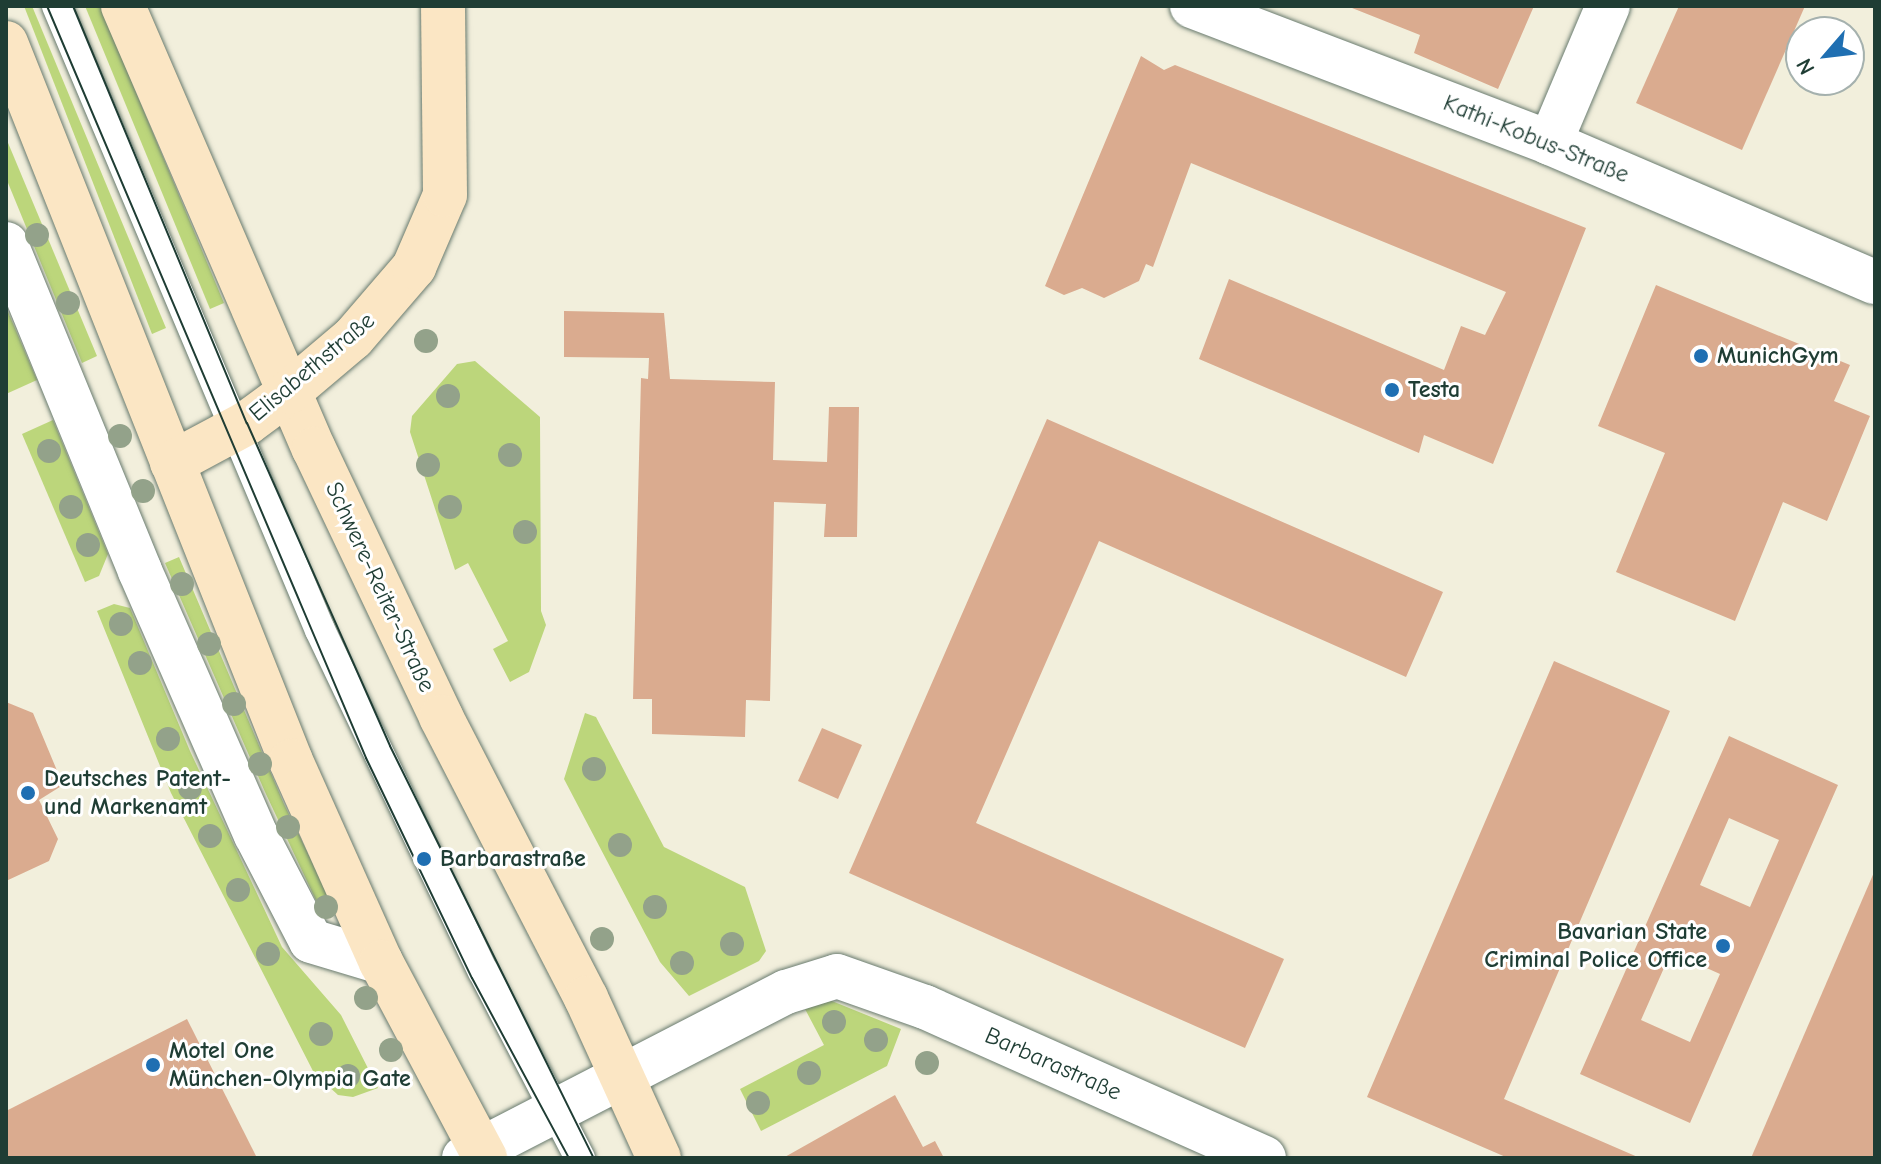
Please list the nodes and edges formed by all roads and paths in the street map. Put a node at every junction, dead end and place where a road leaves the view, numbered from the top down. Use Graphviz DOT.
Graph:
graph roads {
  1 [pos="57,6"];
  2 [pos="123,6"];
  3 [pos="443,6"];
  4 [pos="1192,6"];
  5 [pos="1608,6"];
  6 [pos="6,43"];
  7 [pos="1550,143"];
  8 [pos="6,244"];
  9 [pos="1875,282"];
  10 [pos="289,392"];
  11 [pos="236,430"];
  12 [pos="172,463"];
  13 [pos="381,962"];
  14 [pos="622,1076"];
  15 [pos="555,1109"];
  16 [pos="477,1155"];
  17 [pos="580,1158"];
  18 [pos="659,1158"];
  19 [pos="1264,1158"];
  1 -- 11 [label="lane"];
  2 -- 10 [label="main road, Schwere-Reiter-Straße"];
  3 -- 10 [label="main road, Elisabethstraße"];
  4 -- 7 [label="street, Kathi-Kobus-Straße"];
  5 -- 7 [label="street"];
  6 -- 12 [label="main road"];
  7 -- 9 [label="street, Kathi-Kobus-Straße"];
  8 -- 13 [label="street"];
  10 -- 11 [label="main road, Elisabethstraße"];
  10 -- 14 [label="main road, Schwere-Reiter-Straße"];
  11 -- 12 [label="main road, Elisabethstraße"];
  11 -- 15 [label="lane"];
  12 -- 13 [label="main road"];
  13 -- 16 [label="main road"];
  14 -- 15 [label="street, Barbarastraße"];
  14 -- 18 [label="main road, Schwere-Reiter-Straße"];
  14 -- 19 [label="street, Barbarastraße"];
  15 -- 16 [label="street, Barbarastraße"];
  15 -- 17 [label="lane"];
}
